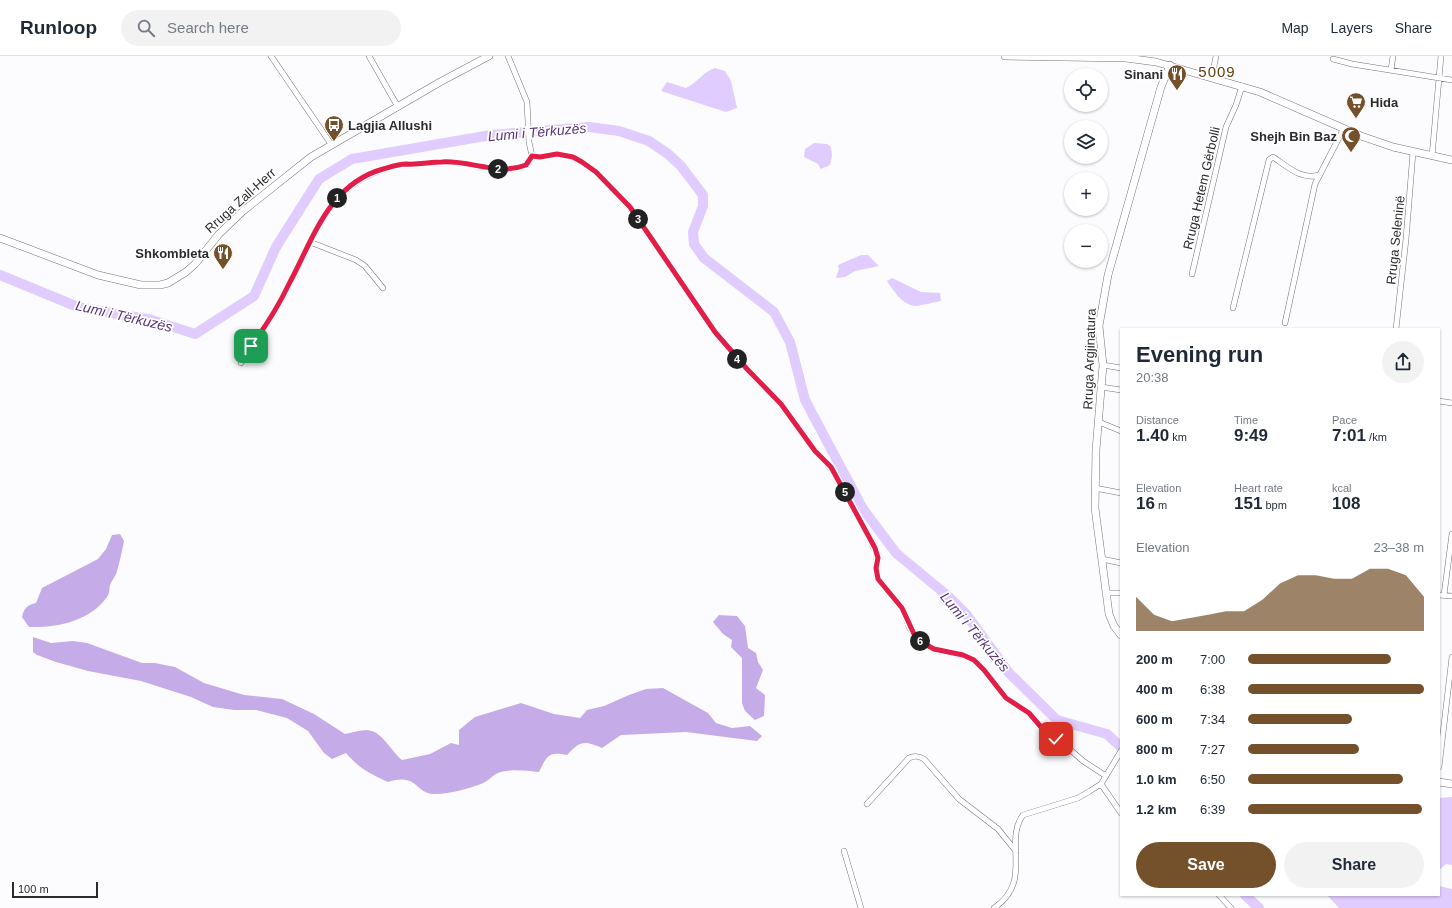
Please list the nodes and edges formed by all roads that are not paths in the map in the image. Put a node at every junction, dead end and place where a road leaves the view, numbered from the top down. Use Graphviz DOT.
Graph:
graph roads {
  1 [pos="272,56"];
  2 [pos="369,56"];
  3 [pos="489,56"];
  4 [pos="508,56"];
  5 [pos="1004,56"];
  6 [pos="1216,56"];
  7 [pos="1393,56"];
  8 [pos="1441,56"];
  9 [pos="1333,59"];
  10 [pos="1170,65"];
  11 [pos="1391,70"];
  12 [pos="1212,77"];
  13 [pos="1438,78"];
  14 [pos="1452,80"];
  15 [pos="1242,86"];
  16 [pos="398,106"];
  17 [pos="1344,128"];
  18 [pos="331,144"];
  19 [pos="1413,152"];
  20 [pos="532,156"];
  21 [pos="1432,156"];
  22 [pos="1452,160"];
  23 [pos="1319,175"];
  24 [pos="0,238"];
  25 [pos="310,242"];
  26 [pos="1192,274"];
  27 [pos="383,288"];
  28 [pos="1233,308"];
  29 [pos="1286,323"];
  30 [pos="1396,328"];
  31 [pos="241,363"];
  32 [pos="1103,365"];
  33 [pos="1120,368"];
  34 [pos="1101,387"];
  35 [pos="1120,390"];
  36 [pos="1440,401"];
  37 [pos="1452,403"];
  38 [pos="1098,422"];
  39 [pos="1120,431"];
  40 [pos="1095,488"];
  41 [pos="1120,493"];
  42 [pos="1452,534"];
  43 [pos="1102,559"];
  44 [pos="1120,563"];
  45 [pos="1108,593"];
  46 [pos="1120,593"];
  47 [pos="1442,595"];
  48 [pos="1452,596"];
  49 [pos="1120,634"];
  50 [pos="1452,657"];
  51 [pos="1120,752"];
  52 [pos="1440,759"];
  53 [pos="1106,776"];
  54 [pos="1440,782"];
  55 [pos="1101,784"];
  56 [pos="1452,784"];
  57 [pos="867,804"];
  58 [pos="1120,812"];
  59 [pos="844,851"];
  60 [pos="1016,851"];
  61 [pos="1220,896"];
  62 [pos="861,908"];
  63 [pos="994,908"];
  64 [pos="1231,908"];
  1 -- 18 [label="street"];
  2 -- 16 [label="street"];
  3 -- 16 [label="main road, Rruga Zall-Herr"];
  4 -- 20 [label="street"];
  5 -- 10 [label="main road"];
  6 -- 12 [label="street"];
  7 -- 11 [label="street"];
  8 -- 13 [label="street"];
  9 -- 11 [label="street"];
  10 -- 12 [label="main road"];
  10 -- 32 [label="main road, Rruga Argjinatura"];
  11 -- 13 [label="street"];
  12 -- 15 [label="main road"];
  13 -- 14 [label="street"];
  13 -- 21 [label="street"];
  15 -- 17 [label="main road"];
  15 -- 26 [label="street, Rruga Hetem Gërbolli"];
  16 -- 18 [label="main road, Rruga Zall-Herr"];
  17 -- 19 [label="main road"];
  17 -- 23 [label="street"];
  18 -- 24 [label="main road, Rruga Zall-Herr"];
  19 -- 21 [label="main road"];
  19 -- 30 [label="street, Rruga Seleninë"];
  20 -- 25 [label="street"];
  20 -- 53 [label="street"];
  21 -- 22 [label="main road"];
  23 -- 28 [label="street"];
  23 -- 29 [label="street"];
  25 -- 27 [label="street"];
  25 -- 31 [label="street"];
  32 -- 33 [label="street"];
  32 -- 34 [label="main road, Rruga Argjinatura"];
  34 -- 35 [label="street"];
  34 -- 38 [label="main road, Rruga Argjinatura"];
  36 -- 37 [label="street"];
  38 -- 39 [label="street"];
  38 -- 40 [label="main road, Rruga Argjinatura"];
  40 -- 41 [label="street"];
  40 -- 43 [label="main road, Rruga Argjinatura"];
  42 -- 47 [label="street"];
  43 -- 44 [label="street"];
  43 -- 45 [label="main road, Rruga Argjinatura"];
  45 -- 46 [label="street"];
  45 -- 49 [label="main road, Rruga Argjinatura"];
  47 -- 48 [label="street"];
  50 -- 52 [label="street"];
  51 -- 53 [label="street"];
  53 -- 55 [label="street"];
  54 -- 56 [label="main road"];
  55 -- 58 [label="street"];
  55 -- 60 [label="street"];
  57 -- 60 [label="street"];
  59 -- 62 [label="street"];
  60 -- 63 [label="street"];
  61 -- 64 [label="street"];
}
